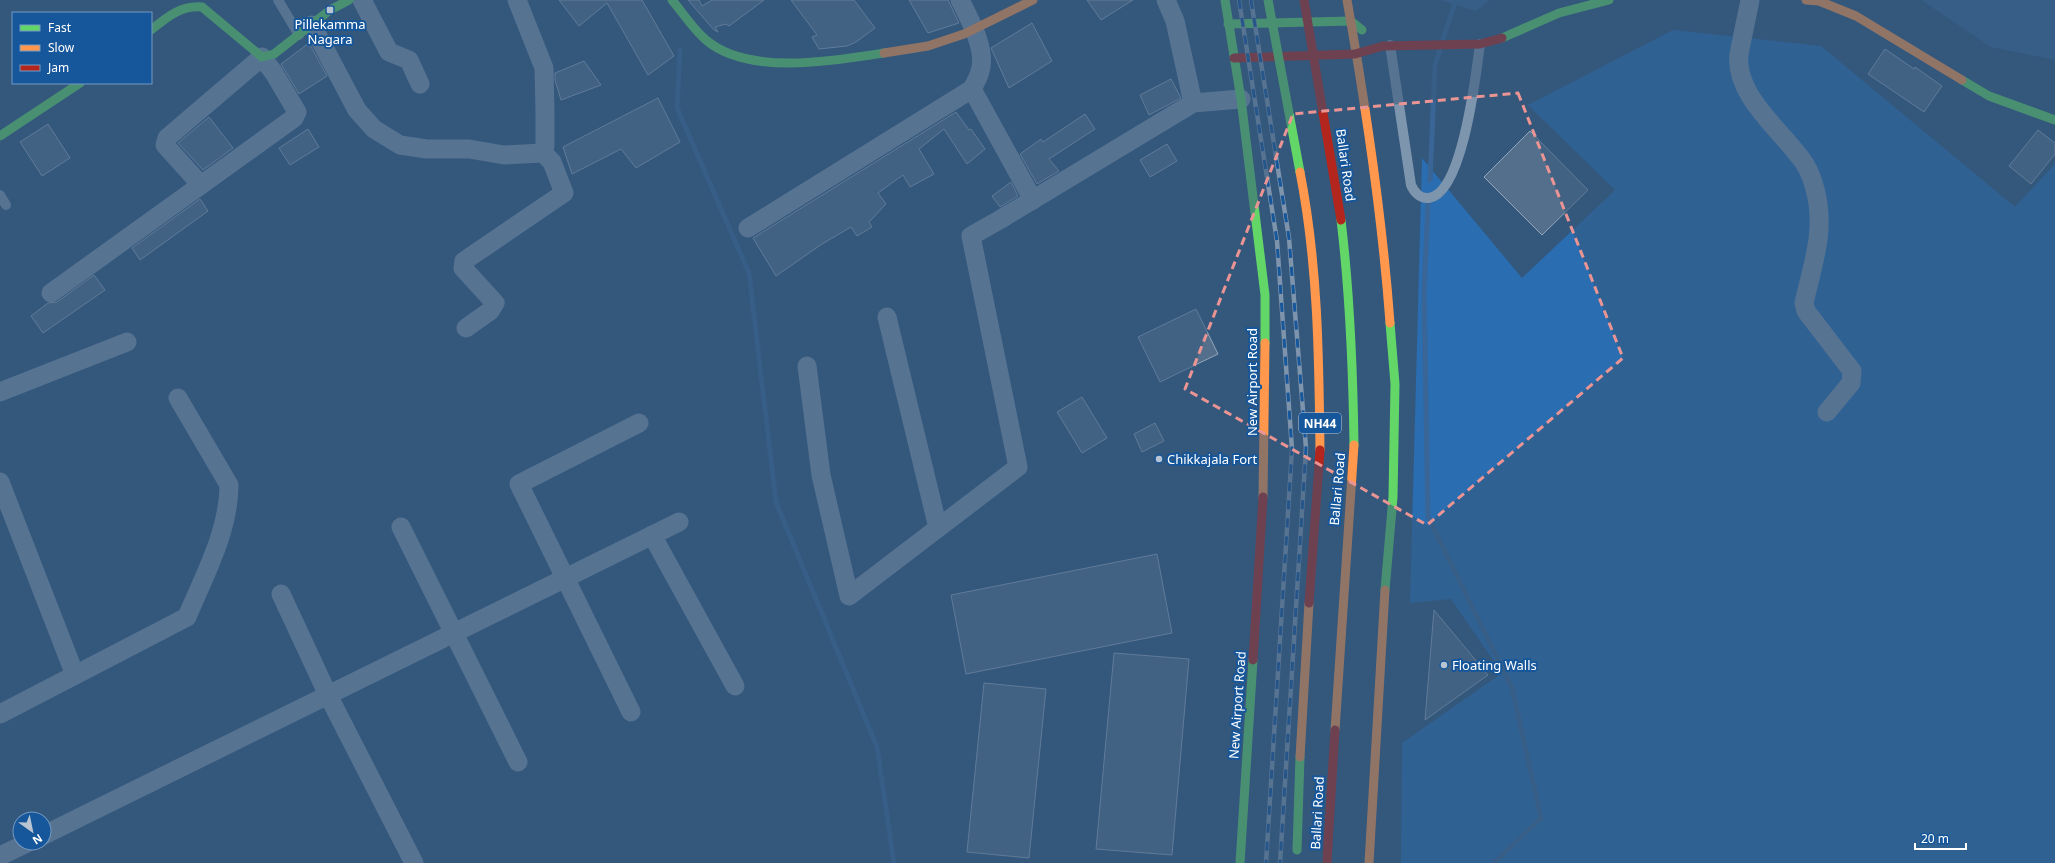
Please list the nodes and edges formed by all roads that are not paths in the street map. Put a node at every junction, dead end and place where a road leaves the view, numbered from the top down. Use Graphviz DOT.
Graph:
graph roads {
  1 [pos="278,0"];
  2 [pos="349,0"];
  3 [pos="362,0"];
  4 [pos="517,0"];
  5 [pos="672,0"];
  6 [pos="960,0"];
  7 [pos="1033,0"];
  8 [pos="1166,0"];
  9 [pos="1225,0"];
  10 [pos="1268,0"];
  11 [pos="1304,0"];
  12 [pos="1347,0"];
  13 [pos="1609,0"];
  14 [pos="1750,0"];
  15 [pos="1806,0"];
  16 [pos="1351,21"];
  17 [pos="1228,24"];
  18 [pos="974,28"];
  19 [pos="152,29"];
  20 [pos="305,30"];
  21 [pos="1480,44"];
  22 [pos="1387,46"];
  23 [pos="1355,54"];
  24 [pos="262,57"];
  25 [pos="1234,58"];
  26 [pos="78,84"];
  27 [pos="420,84"];
  28 [pos="972,89"];
  29 [pos="1241,99"];
  30 [pos="1193,103"];
  31 [pos="2055,120"];
  32 [pos="0,136"];
  33 [pos="543,153"];
  34 [pos="201,185"];
  35 [pos="0,195"];
  36 [pos="1033,200"];
  37 [pos="6,205"];
  38 [pos="748,228"];
  39 [pos="51,293"];
  40 [pos="887,317"];
  41 [pos="466,328"];
  42 [pos="127,342"];
  43 [pos="807,366"];
  44 [pos="0,392"];
  45 [pos="178,398"];
  46 [pos="1827,412"];
  47 [pos="639,423"];
  48 [pos="0,482"];
  49 [pos="679,522"];
  50 [pos="402,527"];
  51 [pos="938,528"];
  52 [pos="652,535"];
  53 [pos="564,579"];
  54 [pos="281,594"];
  55 [pos="453,633"];
  56 [pos="75,675"];
  57 [pos="735,686"];
  58 [pos="328,695"];
  59 [pos="631,712"];
  60 [pos="0,714"];
  61 [pos="518,762"];
  62 [pos="52,831"];
  63 [pos="12,850"];
  64 [pos="1297,853"];
  65 [pos="0,856"];
  66 [pos="414,863"];
  67 [pos="1240,863"];
  68 [pos="1327,863"];
  69 [pos="1369,863"];
  1 -- 20 [label="lane"];
  2 -- 20 [label="main road"];
  3 -- 27 [label="street"];
  4 -- 33 [label="street"];
  5 -- 18 [label="main road"];
  6 -- 18 [label="street"];
  7 -- 18 [label="main road"];
  8 -- 30 [label="street"];
  9 -- 17 [label="main road, New Airport Road"];
  10 -- 64 [label="main road, Ballari Road / NH44, bridge"];
  11 -- 68 [label="main road, Ballari Road / NH44, bridge"];
  12 -- 16 [label="main road"];
  13 -- 21 [label="main road"];
  14 -- 46 [label="street"];
  15 -- 31 [label="main road"];
  16 -- 17 [label="main road"];
  16 -- 22 [label="main road"];
  16 -- 23 [label="main road"];
  17 -- 25 [label="main road, New Airport Road"];
  18 -- 28 [label="street"];
  19 -- 24 [label="main road"];
  20 -- 24 [label="main road"];
  20 -- 33 [label="street"];
  21 -- 22 [label="main road"];
  21 -- 22 [label="lane"];
  22 -- 23 [label="main road"];
  23 -- 25 [label="main road"];
  23 -- 69 [label="main road"];
  24 -- 34 [label="street"];
  24 -- 34 [label="street"];
  25 -- 29 [label="main road, New Airport Road"];
  26 -- 32 [label="main road"];
  28 -- 36 [label="street"];
  28 -- 38 [label="street"];
  29 -- 30 [label="street"];
  29 -- 67 [label="main road, New Airport Road"];
  30 -- 36 [label="street"];
  33 -- 41 [label="street"];
  34 -- 39 [label="street"];
  35 -- 37 [label="lane"];
  36 -- 51 [label="street"];
  40 -- 51 [label="street"];
  42 -- 44 [label="street"];
  43 -- 51 [label="street"];
  45 -- 56 [label="street"];
  47 -- 53 [label="street"];
  48 -- 56 [label="street"];
  49 -- 52 [label="street"];
  50 -- 55 [label="street"];
  52 -- 53 [label="street"];
  52 -- 57 [label="street"];
  53 -- 55 [label="street"];
  53 -- 59 [label="street"];
  54 -- 58 [label="street"];
  55 -- 58 [label="street"];
  55 -- 61 [label="street"];
  56 -- 60 [label="street"];
  58 -- 62 [label="street"];
  58 -- 66 [label="street"];
  63 -- 65 [label="street"];
}
